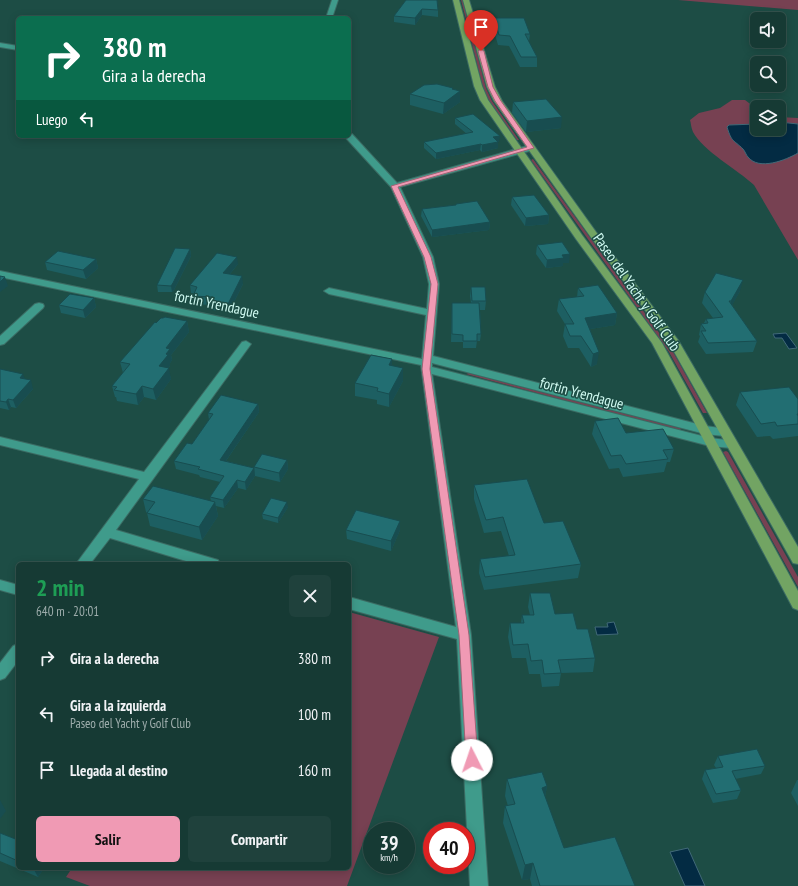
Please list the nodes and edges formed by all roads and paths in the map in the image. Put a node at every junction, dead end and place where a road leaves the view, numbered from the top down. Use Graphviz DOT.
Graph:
graph roads {
  1 [pos="335,0"];
  2 [pos="456,0"];
  3 [pos="466,0"];
  4 [pos="330,16"];
  5 [pos="0,45"];
  6 [pos="16,48"];
  7 [pos="351,138"];
  8 [pos="530,148"];
  9 [pos="519,150"];
  10 [pos="395,186"];
  11 [pos="0,274"];
  12 [pos="329,291"];
  13 [pos="39,306"];
  14 [pos="432,313"];
  15 [pos="0,342"];
  16 [pos="246,344"];
  17 [pos="427,363"];
  18 [pos="705,430"];
  19 [pos="724,432"];
  20 [pos="0,441"];
  21 [pos="710,442"];
  22 [pos="731,444"];
  23 [pos="147,478"];
  24 [pos="107,532"];
  25 [pos="798,559"];
  26 [pos="84,562"];
  27 [pos="206,562"];
  28 [pos="0,585"];
  29 [pos="16,589"];
  30 [pos="351,604"];
  31 [pos="798,604"];
  32 [pos="464,635"];
  33 [pos="16,653"];
  34 [pos="0,674"];
  35 [pos="479,886"];
  1 -- 4 [label="street"];
  2 -- 9 [label="main road, Paseo del Yacht y Golf Club"];
  3 -- 8 [label="main road, Paseo del Yacht y Golf Club"];
  5 -- 6 [label="street"];
  7 -- 10 [label="street"];
  8 -- 9 [label="street"];
  8 -- 19 [label="main road, Paseo del Yacht y Golf Club"];
  9 -- 10 [label="street"];
  9 -- 18 [label="main road, Paseo del Yacht y Golf Club"];
  10 -- 14 [label="street"];
  11 -- 17 [label="street, fortin Yrendague"];
  12 -- 14 [label="street"];
  13 -- 15 [label="street"];
  14 -- 17 [label="street"];
  16 -- 23 [label="street"];
  17 -- 18 [label="street, fortin Yrendague"];
  17 -- 21 [label="street, fortin Yrendague"];
  17 -- 32 [label="street"];
  18 -- 19 [label="street, fortin Yrendague"];
  18 -- 21 [label="main road, Paseo del Yacht y Golf Club"];
  19 -- 22 [label="main road, Paseo del Yacht y Golf Club"];
  20 -- 23 [label="street"];
  21 -- 22 [label="street, fortin Yrendague"];
  21 -- 31 [label="main road, Paseo del Yacht y Golf Club"];
  22 -- 25 [label="main road, Paseo del Yacht y Golf Club"];
  23 -- 24 [label="street"];
  24 -- 26 [label="street"];
  24 -- 27 [label="street"];
  28 -- 29 [label="street"];
  30 -- 32 [label="street"];
  32 -- 35 [label="street"];
  33 -- 34 [label="street"];
}
